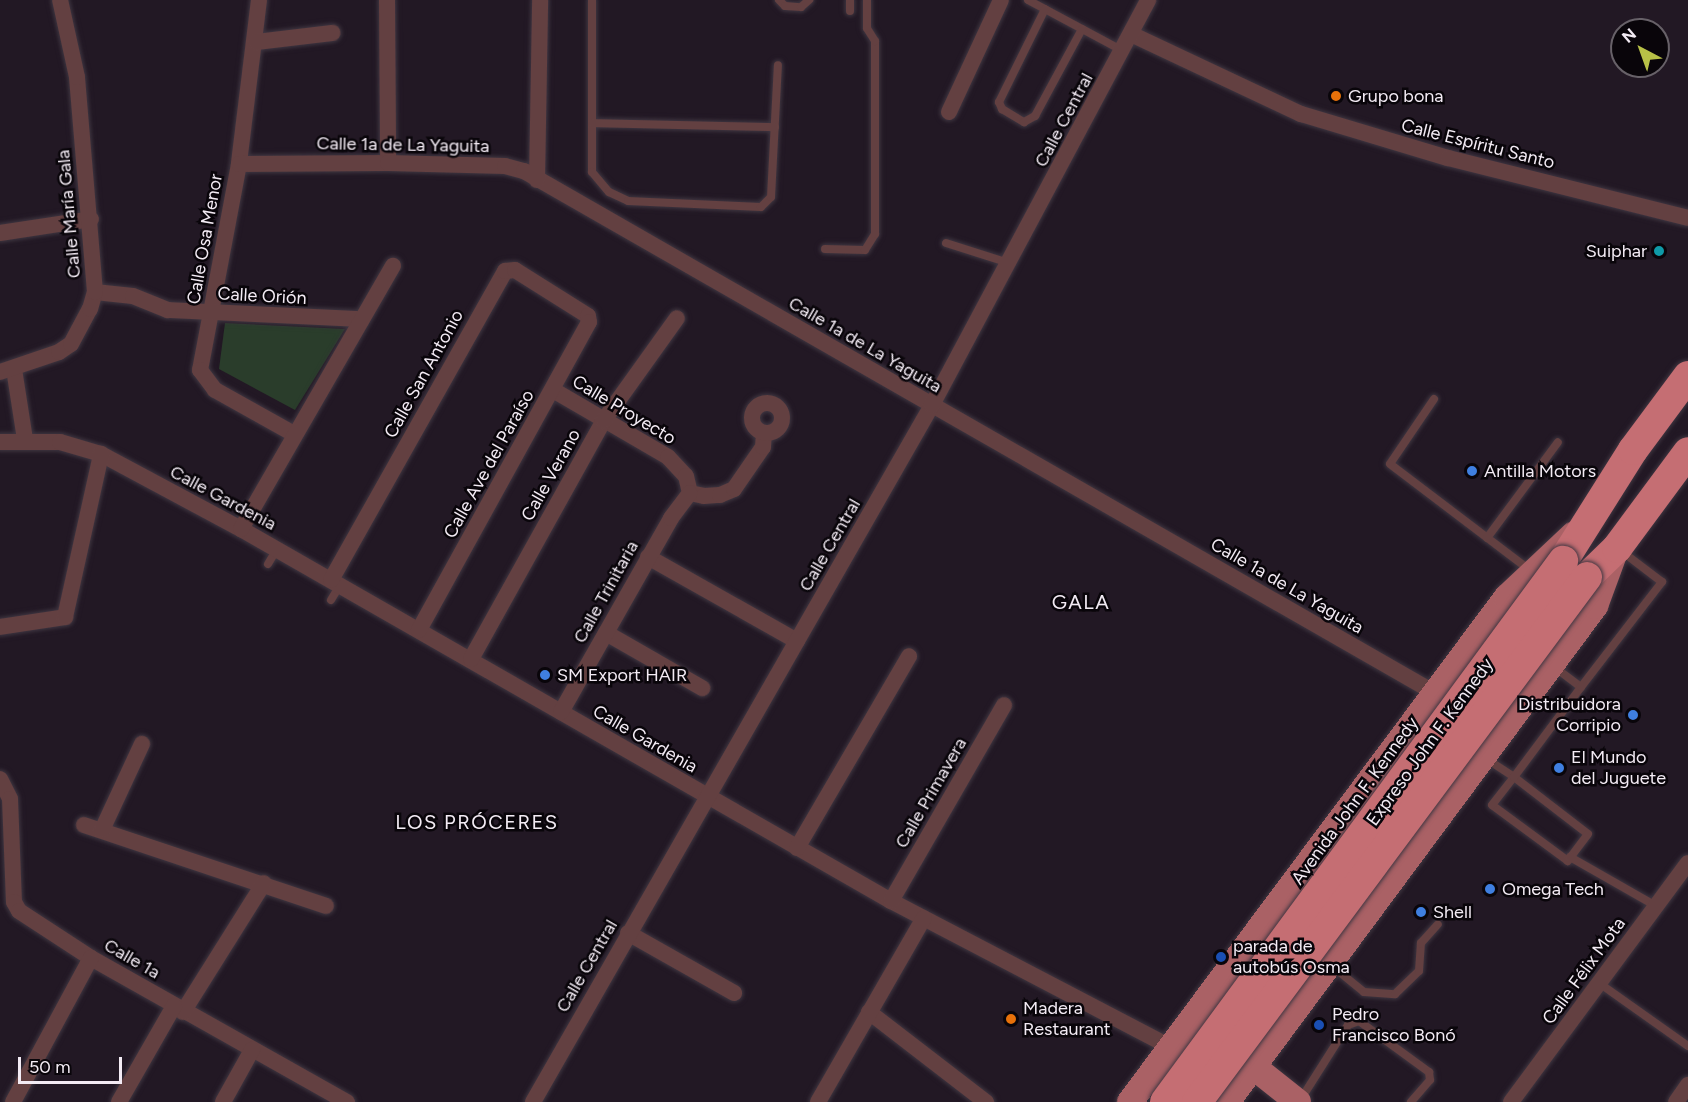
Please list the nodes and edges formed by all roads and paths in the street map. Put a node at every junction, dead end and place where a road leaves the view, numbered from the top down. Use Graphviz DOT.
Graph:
graph roads {
  1 [pos="60,0"];
  2 [pos="259,0"];
  3 [pos="387,0"];
  4 [pos="540,0"];
  5 [pos="592,0"];
  6 [pos="778,0"];
  7 [pos="809,0"];
  8 [pos="850,0"];
  9 [pos="867,0"];
  10 [pos="1001,0"];
  11 [pos="1028,0"];
  12 [pos="1148,0"];
  13 [pos="1045,9"];
  14 [pos="850,11"];
  15 [pos="1082,29"];
  16 [pos="332,33"];
  17 [pos="1133,35"];
  18 [pos="256,42"];
  19 [pos="1124,51"];
  20 [pos="778,65"];
  21 [pos="949,112"];
  22 [pos="592,123"];
  23 [pos="775,128"];
  24 [pos="388,163"];
  25 [pos="239,164"];
  26 [pos="537,180"];
  27 [pos="1688,218"];
  28 [pos="91,219"];
  29 [pos="0,233"];
  30 [pos="946,243"];
  31 [pos="825,249"];
  32 [pos="1009,263"];
  33 [pos="393,266"];
  34 [pos="95,292"];
  35 [pos="212,313"];
  36 [pos="588,316"];
  37 [pos="677,318"];
  38 [pos="359,320"];
  39 [pos="7,371"];
  40 [pos="1688,376"];
  41 [pos="553,390"];
  42 [pos="1434,399"];
  43 [pos="932,405"];
  44 [pos="604,420"];
  45 [pos="294,434"];
  46 [pos="764,434"];
  47 [pos="25,439"];
  48 [pos="0,442"];
  49 [pos="1558,442"];
  50 [pos="1688,452"];
  51 [pos="101,454"];
  52 [pos="690,493"];
  53 [pos="1595,515"];
  54 [pos="242,529"];
  55 [pos="1487,538"];
  56 [pos="1617,548"];
  57 [pos="277,549"];
  58 [pos="648,557"];
  59 [pos="268,564"];
  60 [pos="1531,572"];
  61 [pos="334,588"];
  62 [pos="0,627"];
  63 [pos="419,630"];
  64 [pos="606,633"];
  65 [pos="797,641"];
  66 [pos="909,656"];
  67 [pos="471,659"];
  68 [pos="1551,664"];
  69 [pos="1581,687"];
  70 [pos="702,688"];
  71 [pos="1435,693"];
  72 [pos="1004,705"];
  73 [pos="561,712"];
  74 [pos="142,744"];
  75 [pos="1483,756"];
  76 [pos="1514,777"];
  77 [pos="0,779"];
  78 [pos="706,797"];
  79 [pos="84,825"];
  80 [pos="102,830"];
  81 [pos="797,848"];
  82 [pos="1570,857"];
  83 [pos="1688,863"];
  84 [pos="264,883"];
  85 [pos="891,901"];
  86 [pos="326,906"];
  87 [pos="1656,906"];
  88 [pos="924,918"];
  89 [pos="1438,924"];
  90 [pos="628,933"];
  91 [pos="91,958"];
  92 [pos="1329,964"];
  93 [pos="1230,968"];
  94 [pos="1599,983"];
  95 [pos="734,993"];
  96 [pos="179,1009"];
  97 [pos="1296,1009"];
  98 [pos="869,1012"];
  99 [pos="1688,1046"];
  100 [pos="1170,1047"];
  101 [pos="252,1050"];
  102 [pos="1254,1066"];
  103 [pos="1688,1085"];
  104 [pos="1239,1098"];
  105 [pos="1130,1101"];
  106 [pos="13,1102"];
  107 [pos="119,1102"];
  108 [pos="223,1102"];
  109 [pos="346,1102"];
  110 [pos="532,1102"];
  111 [pos="818,1102"];
  112 [pos="986,1102"];
  113 [pos="1165,1102"];
  114 [pos="1199,1102"];
  115 [pos="1298,1102"];
  116 [pos="1411,1102"];
  117 [pos="1511,1102"];
  118 [pos="1676,1102"];
  1 -- 28 [label="street, Calle María Gala"];
  2 -- 18 [label="street, Calle Osa Menor"];
  3 -- 24 [label="street"];
  4 -- 26 [label="street"];
  5 -- 22 [label="lane"];
  6 -- 7 [label="lane"];
  8 -- 14 [label="lane"];
  9 -- 31 [label="lane"];
  10 -- 21 [label="street"];
  11 -- 13 [label="lane"];
  12 -- 17 [label="street, Calle Central"];
  13 -- 15 [label="lane"];
  13 -- 15 [label="lane"];
  15 -- 19 [label="lane"];
  16 -- 18 [label="street"];
  17 -- 19 [label="street, Calle Central"];
  17 -- 27 [label="street, Calle Espíritu Santo"];
  18 -- 25 [label="street, Calle Osa Menor"];
  19 -- 32 [label="street, Calle Central"];
  20 -- 23 [label="lane"];
  22 -- 23 [label="lane"];
  22 -- 23 [label="lane"];
  24 -- 25 [label="street, Calle 1a de La Yaguita"];
  24 -- 26 [label="street, Calle 1a de La Yaguita"];
  25 -- 35 [label="street, Calle Osa Menor"];
  26 -- 43 [label="street, Calle 1a de La Yaguita"];
  28 -- 29 [label="street"];
  28 -- 34 [label="street, Calle María Gala"];
  30 -- 32 [label="lane"];
  32 -- 43 [label="street, Calle Central"];
  33 -- 38 [label="street"];
  34 -- 35 [label="street, Calle Orión"];
  34 -- 39 [label="street, Calle María Gala"];
  35 -- 38 [label="street, Calle Orión"];
  35 -- 45 [label="street, Calle Osa Menor"];
  36 -- 41 [label="street, Calle Ave del Paraíso"];
  36 -- 61 [label="street, Calle San Antonio"];
  37 -- 44 [label="street, Calle Verano"];
  38 -- 45 [label="street"];
  39 -- 47 [label="street"];
  40 -- 53 [label="highway, Expreso John F. Kennedy"];
  41 -- 44 [label="street, Calle Proyecto"];
  41 -- 63 [label="street, Calle Ave del Paraíso"];
  42 -- 55 [label="lane"];
  43 -- 65 [label="street, Calle Central"];
  43 -- 71 [label="street, Calle 1a de La Yaguita"];
  44 -- 52 [label="street, Calle Proyecto"];
  44 -- 67 [label="street, Calle Verano"];
  45 -- 54 [label="street"];
  46 -- 52 [label="street"];
  47 -- 48 [label="street, Calle Gardenia"];
  47 -- 51 [label="street, Calle Gardenia"];
  49 -- 55 [label="lane"];
  50 -- 56 [label="highway, Expreso John F. Kennedy"];
  51 -- 54 [label="street, Calle Gardenia"];
  51 -- 62 [label="street"];
  52 -- 58 [label="street, Calle Trinitaria"];
  53 -- 60 [label="main road, Avenida John F. Kennedy"];
  53 -- 113 [label="highway, Expreso John F. Kennedy, bridge"];
  54 -- 57 [label="street, Calle Gardenia"];
  55 -- 60 [label="lane"];
  56 -- 68 [label="main road"];
  56 -- 69 [label="lane"];
  56 -- 114 [label="highway, Expreso John F. Kennedy, bridge"];
  57 -- 59 [label="lane"];
  57 -- 61 [label="street, Calle Gardenia"];
  58 -- 64 [label="street, Calle Trinitaria"];
  58 -- 65 [label="street"];
  60 -- 71 [label="main road, Avenida John F. Kennedy"];
  61 -- 63 [label="street, Calle Gardenia"];
  63 -- 67 [label="street, Calle Gardenia"];
  64 -- 70 [label="street"];
  64 -- 73 [label="street, Calle Trinitaria"];
  65 -- 78 [label="street, Calle Central"];
  66 -- 81 [label="street"];
  67 -- 73 [label="street, Calle Gardenia"];
  68 -- 69 [label="lane"];
  68 -- 75 [label="main road"];
  69 -- 76 [label="lane"];
  71 -- 93 [label="main road, Avenida John F. Kennedy"];
  72 -- 85 [label="street, Calle Primavera"];
  73 -- 78 [label="street, Calle Gardenia"];
  74 -- 80 [label="street"];
  75 -- 76 [label="lane"];
  75 -- 92 [label="main road"];
  76 -- 82 [label="lane"];
  76 -- 82 [label="lane"];
  77 -- 91 [label="street, Calle 1a"];
  78 -- 81 [label="street, Calle Gardenia"];
  78 -- 90 [label="street, Calle Central"];
  79 -- 80 [label="street"];
  80 -- 84 [label="street"];
  81 -- 85 [label="street, Calle Gardenia"];
  82 -- 87 [label="lane"];
  83 -- 87 [label="street, Calle Félix Mota"];
  84 -- 86 [label="street"];
  84 -- 96 [label="street"];
  85 -- 88 [label="street, Calle Gardenia"];
  87 -- 94 [label="street, Calle Félix Mota"];
  88 -- 98 [label="street"];
  88 -- 100 [label="street, Calle Gardenia"];
  89 -- 92 [label="lane"];
  90 -- 95 [label="street"];
  90 -- 110 [label="street, Calle Central"];
  91 -- 96 [label="street, Calle 1a"];
  91 -- 106 [label="street"];
  92 -- 97 [label="main road"];
  93 -- 97 [label="main road"];
  93 -- 100 [label="main road, Avenida John F. Kennedy"];
  94 -- 99 [label="lane"];
  94 -- 117 [label="street, Calle Félix Mota"];
  96 -- 101 [label="street, Calle 1a"];
  96 -- 107 [label="street"];
  97 -- 102 [label="main road"];
  98 -- 111 [label="street"];
  98 -- 112 [label="street"];
  100 -- 102 [label="main road"];
  100 -- 104 [label="main road"];
  100 -- 105 [label="main road, Avenida John F. Kennedy"];
  101 -- 108 [label="street"];
  101 -- 109 [label="street, Calle 1a"];
  102 -- 104 [label="main road"];
  102 -- 115 [label="main road"];
  103 -- 118 [label="street"];
  105 -- 114 [label="main road"];
  115 -- 116 [label="lane"];
}
